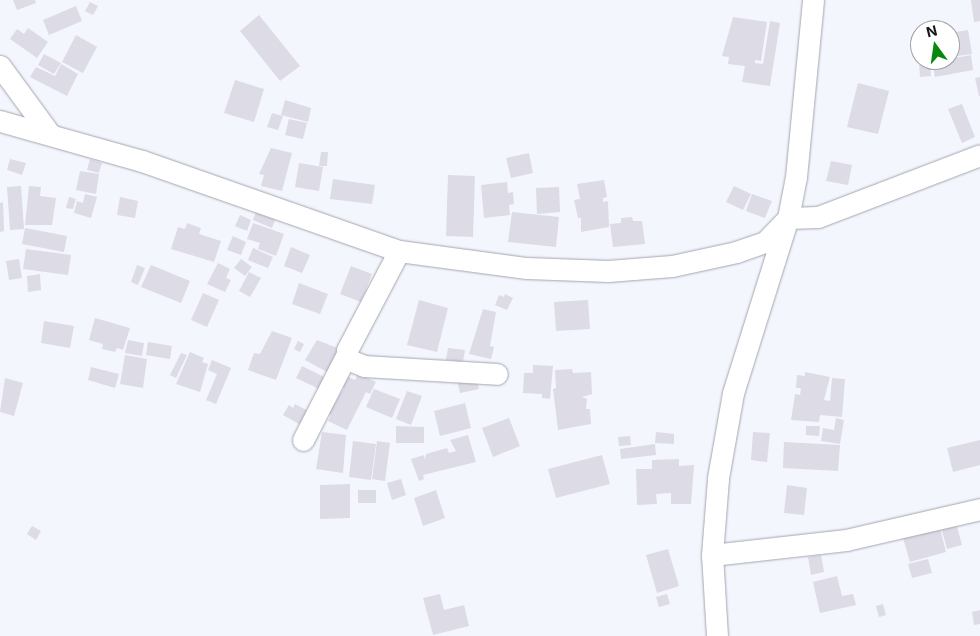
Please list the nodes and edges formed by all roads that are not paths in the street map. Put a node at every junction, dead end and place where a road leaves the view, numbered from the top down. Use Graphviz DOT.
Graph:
graph roads {
  1 [pos="813,0"];
  2 [pos="0,66"];
  3 [pos="0,121"];
  4 [pos="49,133"];
  5 [pos="980,155"];
  6 [pos="788,218"];
  7 [pos="399,251"];
  8 [pos="346,356"];
  9 [pos="497,374"];
  10 [pos="303,440"];
  11 [pos="980,509"];
  12 [pos="712,555"];
  13 [pos="717,636"];
  1 -- 6 [label="street"];
  2 -- 4 [label="street"];
  3 -- 4 [label="street"];
  4 -- 7 [label="street"];
  5 -- 6 [label="street"];
  6 -- 7 [label="street"];
  6 -- 12 [label="street"];
  7 -- 8 [label="street"];
  8 -- 9 [label="street"];
  8 -- 10 [label="street"];
  11 -- 12 [label="street"];
  12 -- 13 [label="street"];
}
